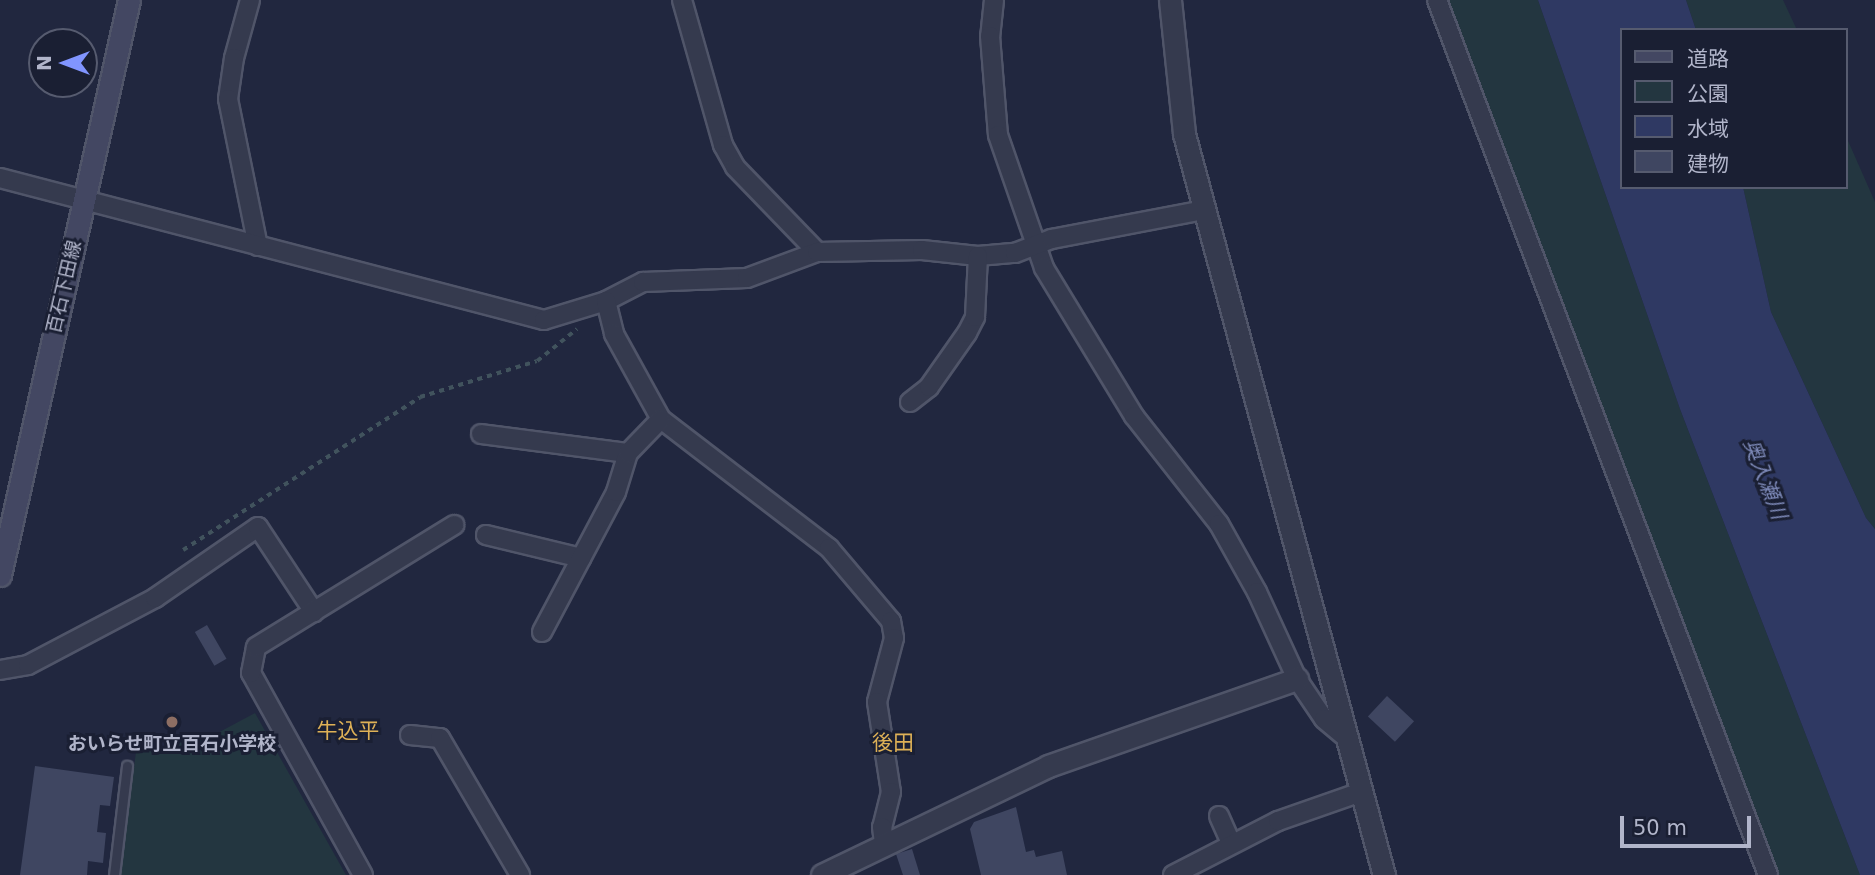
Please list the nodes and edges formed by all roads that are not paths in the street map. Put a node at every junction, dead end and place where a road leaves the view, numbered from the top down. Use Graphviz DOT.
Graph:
graph roads {
  1 [pos="129,0"];
  2 [pos="250,0"];
  3 [pos="682,0"];
  4 [pos="994,0"];
  5 [pos="1170,0"];
  6 [pos="1437,0"];
  7 [pos="0,178"];
  8 [pos="84,200"];
  9 [pos="1203,210"];
  10 [pos="258,246"];
  11 [pos="1034,247"];
  12 [pos="817,252"];
  13 [pos="978,256"];
  14 [pos="606,301"];
  15 [pos="910,402"];
  16 [pos="661,419"];
  17 [pos="481,434"];
  18 [pos="628,453"];
  19 [pos="454,526"];
  20 [pos="486,536"];
  21 [pos="3,541"];
  22 [pos="581,558"];
  23 [pos="0,575"];
  24 [pos="314,612"];
  25 [pos="542,632"];
  26 [pos="0,670"];
  27 [pos="1297,679"];
  28 [pos="410,735"];
  29 [pos="1347,738"];
  30 [pos="127,766"];
  31 [pos="1361,792"];
  32 [pos="1219,816"];
  33 [pos="1231,843"];
  34 [pos="884,844"];
  35 [pos="114,875"];
  36 [pos="363,875"];
  37 [pos="520,875"];
  38 [pos="822,875"];
  39 [pos="1173,875"];
  40 [pos="1384,875"];
  41 [pos="1768,875"];
  1 -- 8 [label="main road, 百石下田線"];
  2 -- 10 [label="street"];
  3 -- 12 [label="street"];
  4 -- 11 [label="street"];
  5 -- 9 [label="street"];
  6 -- 41 [label="street"];
  7 -- 8 [label="street"];
  8 -- 10 [label="street"];
  8 -- 21 [label="main road, 百石下田線"];
  9 -- 11 [label="street"];
  9 -- 29 [label="street"];
  10 -- 14 [label="street"];
  11 -- 13 [label="street"];
  11 -- 27 [label="street"];
  12 -- 13 [label="street"];
  12 -- 14 [label="street"];
  13 -- 15 [label="street"];
  14 -- 16 [label="street"];
  16 -- 18 [label="street"];
  16 -- 34 [label="street"];
  17 -- 18 [label="street"];
  18 -- 22 [label="street"];
  19 -- 24 [label="street"];
  20 -- 22 [label="street"];
  21 -- 23 [label="main road, 百石下田線"];
  22 -- 25 [label="street"];
  24 -- 26 [label="street"];
  24 -- 36 [label="street"];
  27 -- 29 [label="street"];
  27 -- 34 [label="street"];
  28 -- 37 [label="street"];
  29 -- 31 [label="street"];
  30 -- 35 [label="lane"];
  31 -- 33 [label="street"];
  31 -- 40 [label="street"];
  32 -- 33 [label="street"];
  33 -- 39 [label="street"];
  34 -- 38 [label="street"];
}
